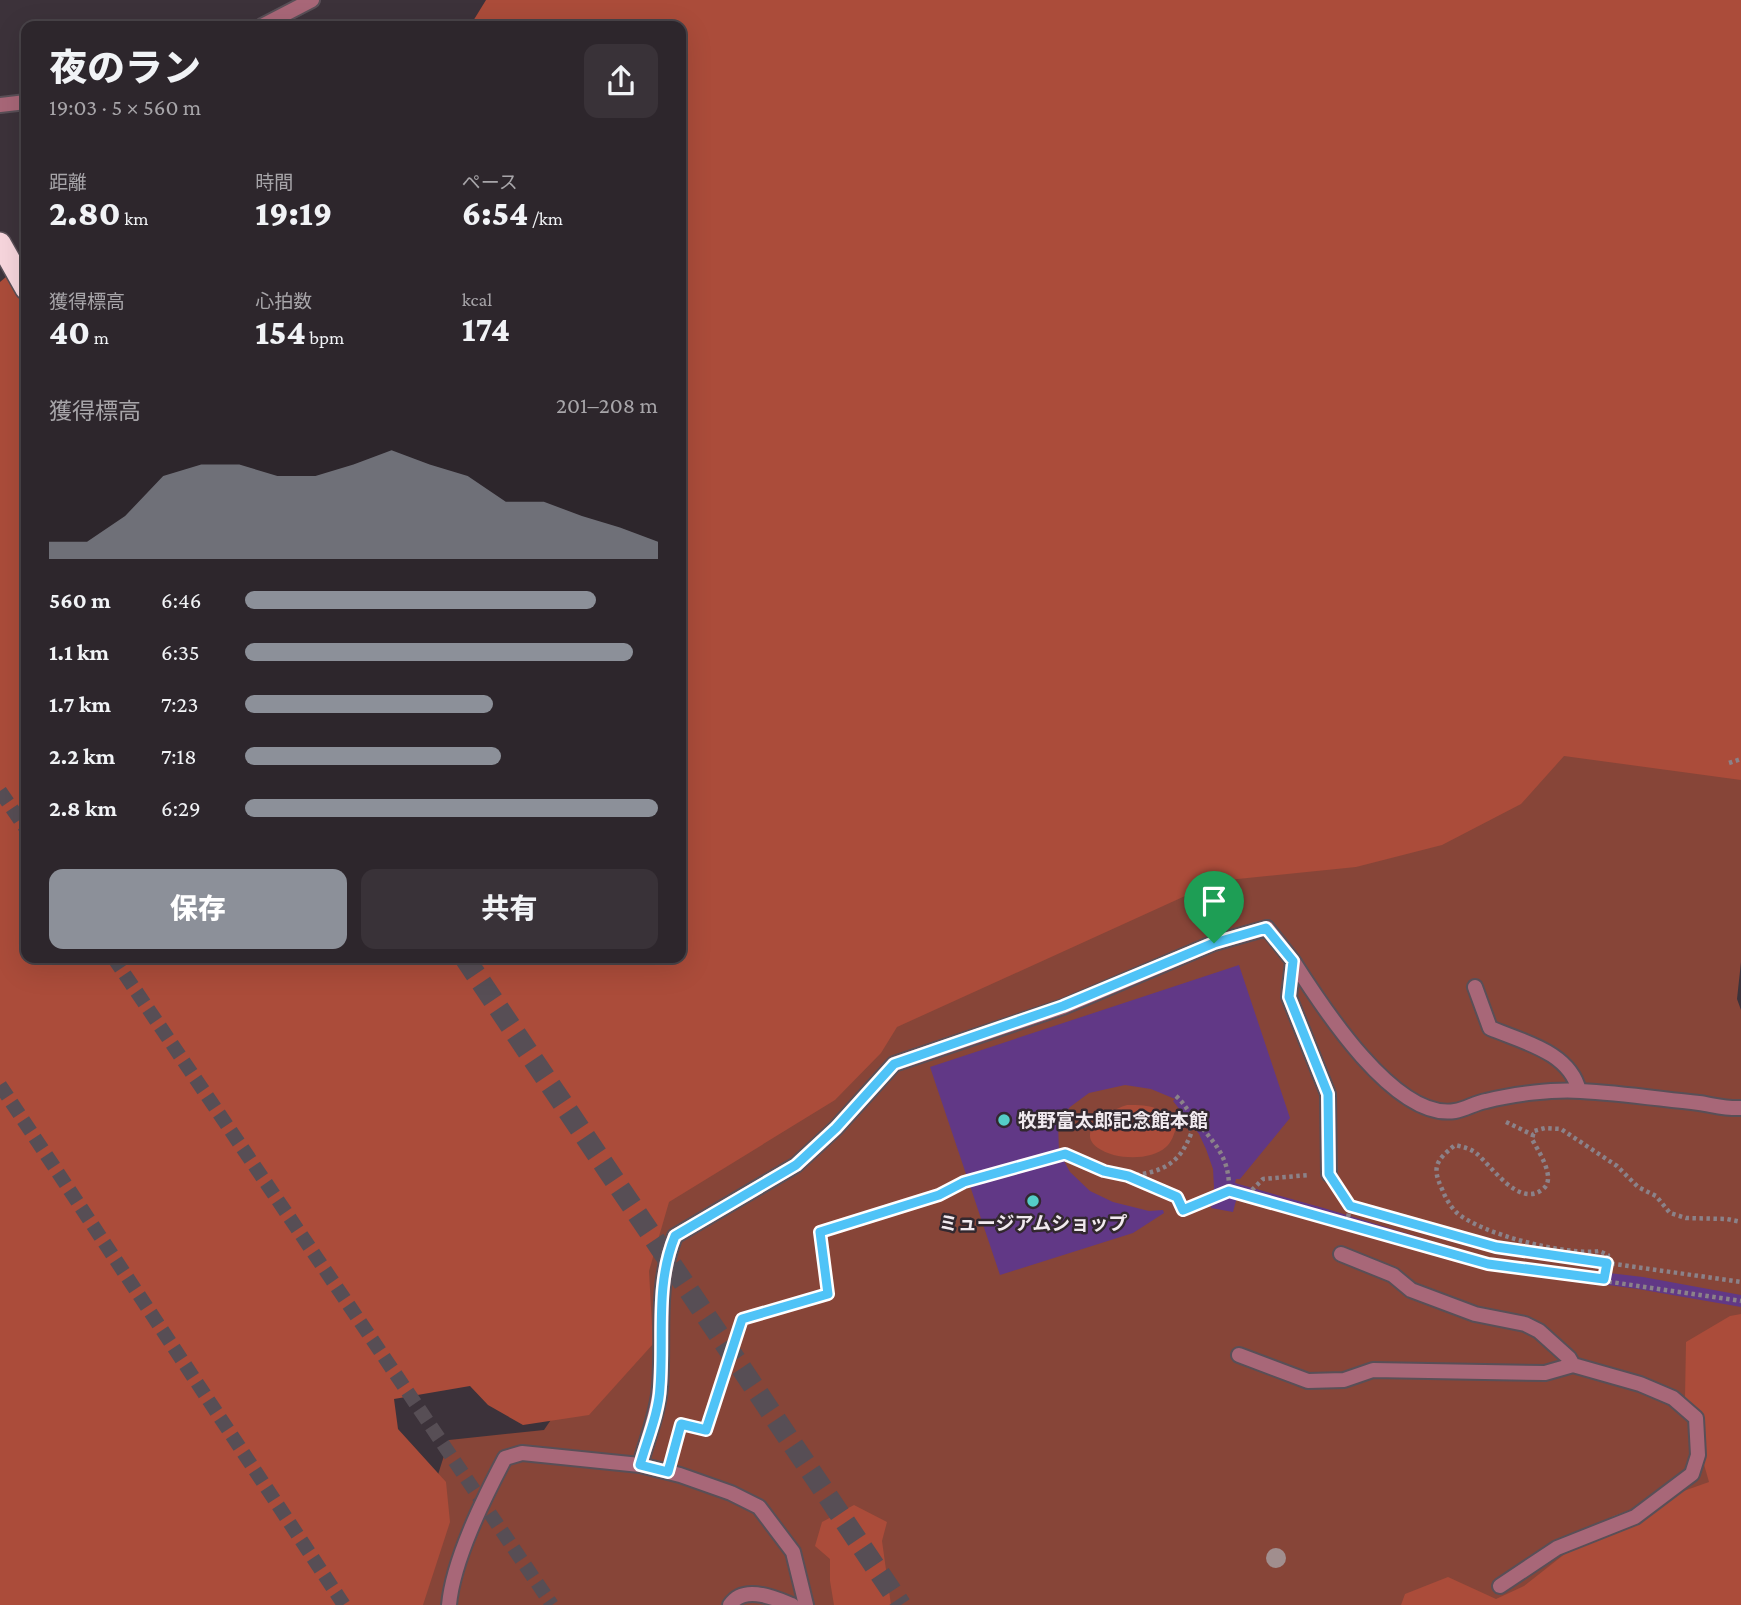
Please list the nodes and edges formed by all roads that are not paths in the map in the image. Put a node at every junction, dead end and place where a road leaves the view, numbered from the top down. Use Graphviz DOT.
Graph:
graph roads {
  1 [pos="312,0"];
  2 [pos="272,21"];
  3 [pos="21,103"];
  4 [pos="0,105"];
  5 [pos="0,243"];
  6 [pos="21,280"];
  7 [pos="1293,961"];
  8 [pos="1475,987"];
  9 [pos="1579,1091"];
  10 [pos="1741,1108"];
  11 [pos="1329,1174"];
  12 [pos="1340,1254"];
  13 [pos="1239,1355"];
  14 [pos="1573,1364"];
  15 [pos="640,1465"];
  16 [pos="1500,1586"];
  17 [pos="449,1605"];
  18 [pos="730,1605"];
  19 [pos="792,1605"];
  20 [pos="806,1605"];
  1 -- 2 [label="street"];
  3 -- 4 [label="street"];
  5 -- 6 [label="highway"];
  7 -- 9 [label="street"];
  7 -- 11 [label="street"];
  7 -- 15 [label="street"];
  8 -- 9 [label="street"];
  9 -- 10 [label="street"];
  12 -- 14 [label="street"];
  13 -- 14 [label="street"];
  14 -- 16 [label="street"];
  15 -- 17 [label="street"];
  15 -- 20 [label="street"];
  18 -- 19 [label="street"];
}
